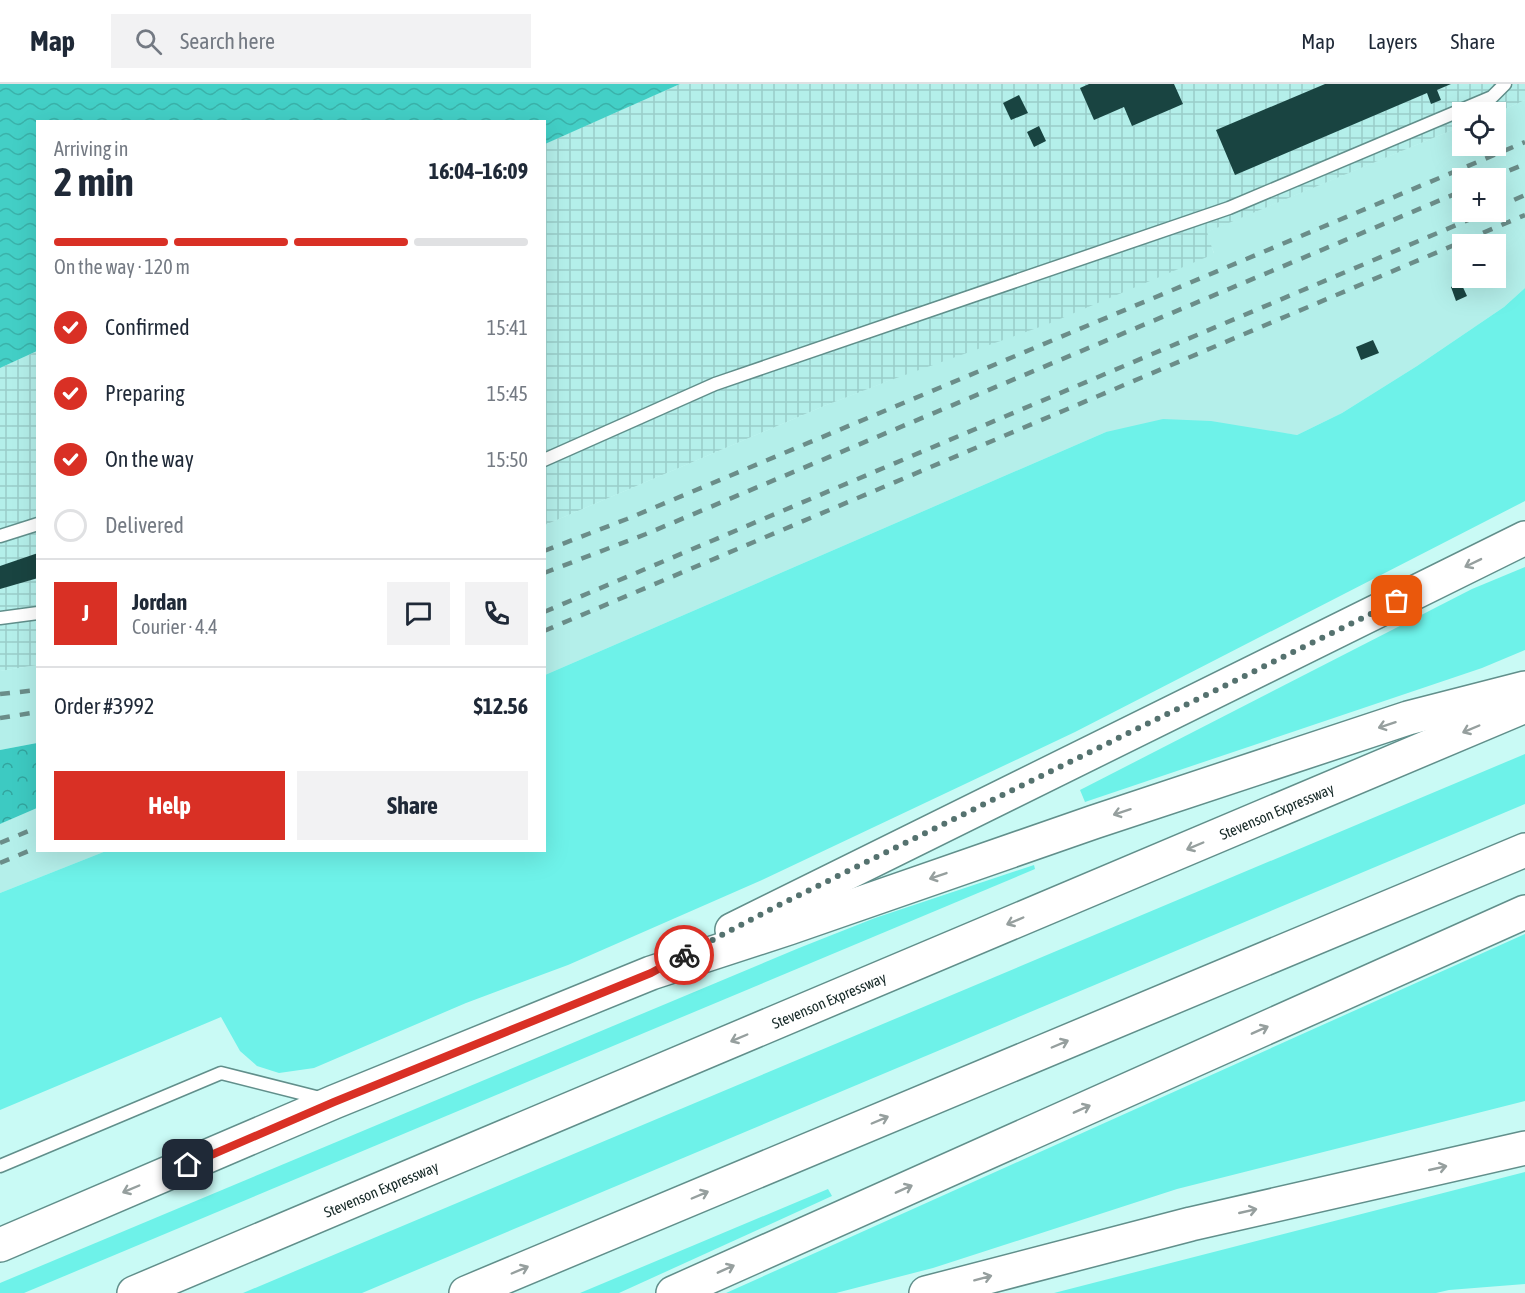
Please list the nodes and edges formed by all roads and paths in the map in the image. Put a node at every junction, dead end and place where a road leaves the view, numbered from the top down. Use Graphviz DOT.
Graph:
graph roads {
  1 [pos="1505,84"];
  2 [pos="546,459"];
  3 [pos="36,525"];
  4 [pos="0,536"];
  5 [pos="1525,538"];
  6 [pos="36,613"];
  7 [pos="0,618"];
  8 [pos="1525,688"];
  9 [pos="1525,706"];
  10 [pos="1525,850"];
  11 [pos="1525,912"];
  12 [pos="651,973"];
  13 [pos="334,1102"];
  14 [pos="1525,1148"];
  15 [pos="0,1166"];
  16 [pos="0,1245"];
  17 [pos="134,1293"];
  18 [pos="466,1293"];
  19 [pos="673,1293"];
  20 [pos="926,1293"];
  1 -- 2 [label="lane"];
  3 -- 4 [label="lane"];
  5 -- 12 [label="highway, one-way"];
  6 -- 7 [label="lane"];
  8 -- 12 [label="highway, one-way"];
  9 -- 17 [label="highway, Stevenson Expressway, one-way"];
  18 -- 10 [label="highway, one-way"];
  19 -- 11 [label="highway, one-way"];
  12 -- 13 [label="highway"];
  13 -- 15 [label="lane"];
  13 -- 16 [label="highway, one-way"];
  20 -- 14 [label="highway, one-way"];
}
